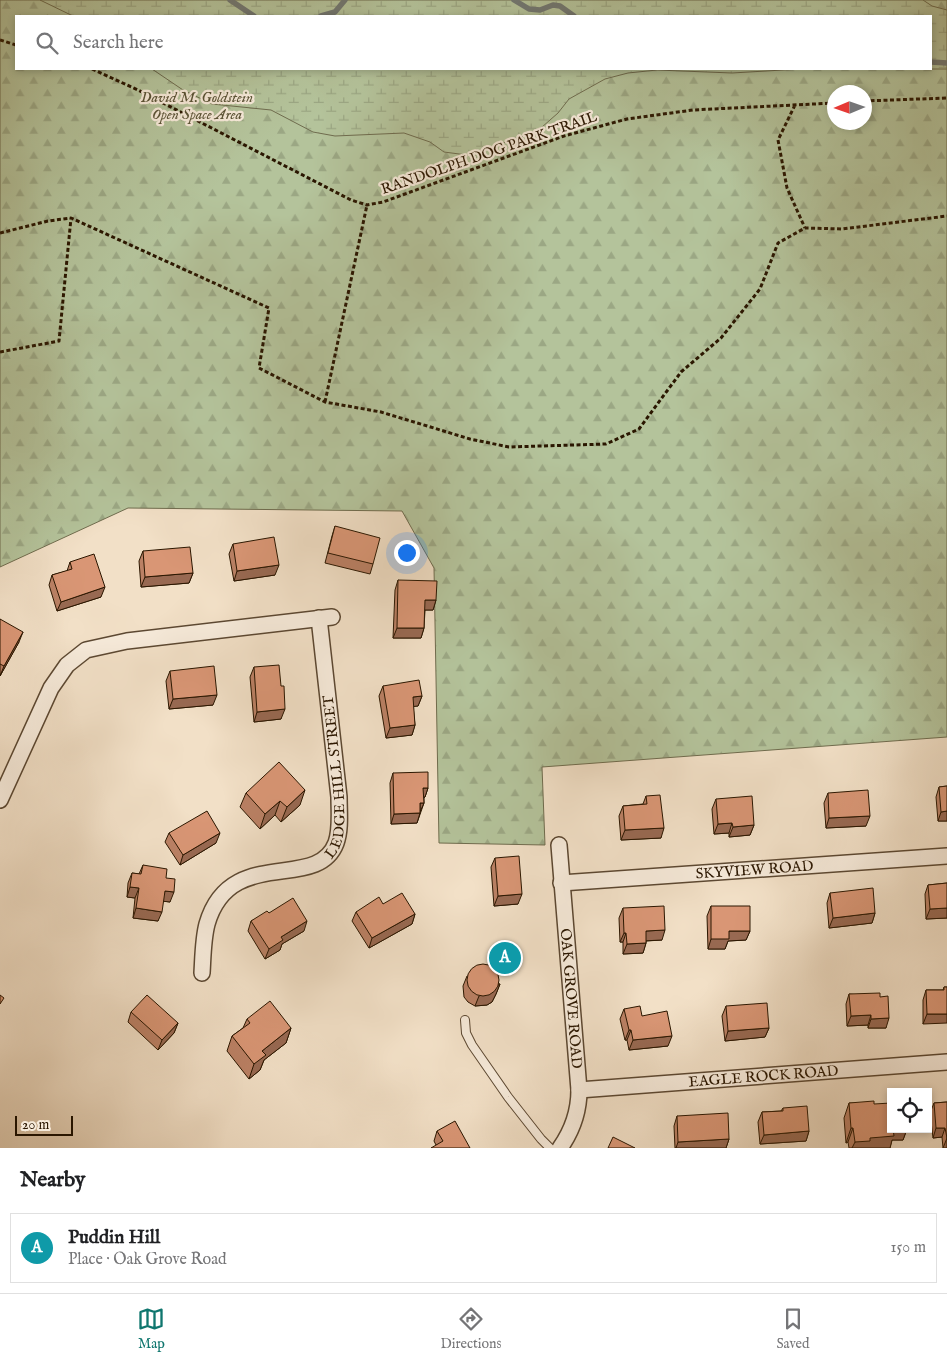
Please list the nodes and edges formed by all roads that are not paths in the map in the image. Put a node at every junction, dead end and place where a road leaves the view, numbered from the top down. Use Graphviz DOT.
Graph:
graph roads {
  1 [pos="0,800"];
  2 [pos="559,845"];
  3 [pos="947,856"];
  4 [pos="561,883"];
  5 [pos="202,973"];
  6 [pos="464,1020"];
  7 [pos="947,1062"];
  8 [pos="579,1090"];
  9 [pos="550,1148"];
  10 [pos="560,1148"];
  1 -- 5 [label="street, LEDGE HILL STREET"];
  2 -- 4 [label="street, OAK GROVE ROAD"];
  3 -- 4 [label="street, SKYVIEW ROAD"];
  4 -- 8 [label="street, OAK GROVE ROAD"];
  6 -- 9 [label="lane"];
  7 -- 8 [label="street, EAGLE ROCK ROAD"];
  8 -- 10 [label="street, OAK GROVE ROAD"];
}
